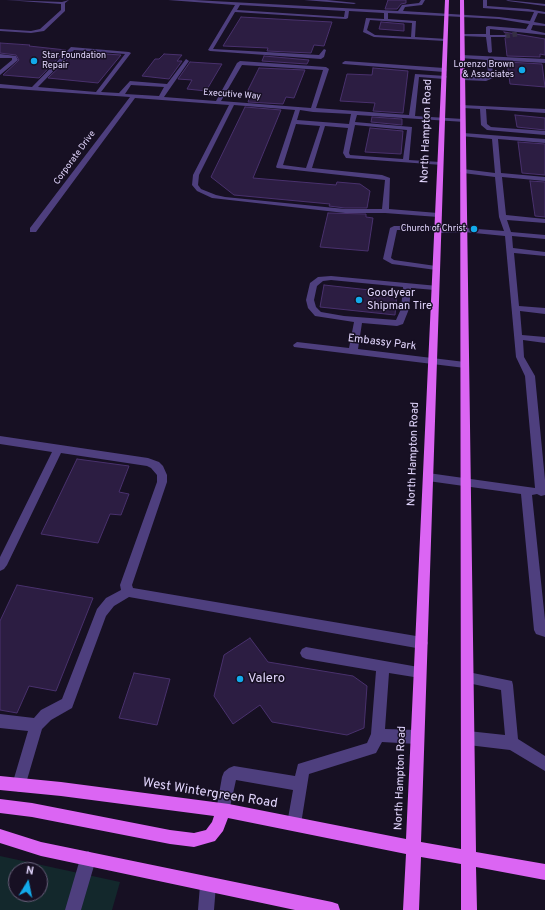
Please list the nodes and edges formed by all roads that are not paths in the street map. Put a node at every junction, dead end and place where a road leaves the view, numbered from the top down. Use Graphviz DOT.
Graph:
graph roads {
  1 [pos="8,0"];
  2 [pos="170,0"];
  3 [pos="306,0"];
  4 [pos="423,0"];
  5 [pos="447,0"];
  6 [pos="462,0"];
  7 [pos="485,0"];
  8 [pos="508,0"];
  9 [pos="331,1"];
  10 [pos="355,1"];
  11 [pos="65,2"];
  12 [pos="238,4"];
  13 [pos="545,5"];
  14 [pos="303,7"];
  15 [pos="350,10"];
  16 [pos="233,11"];
  17 [pos="386,12"];
  18 [pos="400,12"];
  19 [pos="536,12"];
  20 [pos="545,14"];
  21 [pos="446,15"];
  22 [pos="462,16"];
  23 [pos="386,20"];
  24 [pos="532,23"];
  25 [pos="544,23"];
  26 [pos="0,30"];
  27 [pos="523,30"];
  28 [pos="528,31"];
  29 [pos="517,34"];
  30 [pos="545,34"];
  31 [pos="462,35"];
  32 [pos="488,36"];
  33 [pos="505,36"];
  34 [pos="414,38"];
  35 [pos="445,40"];
  36 [pos="324,50"];
  37 [pos="489,55"];
  38 [pos="0,56"];
  39 [pos="462,57"];
  40 [pos="186,61"];
  41 [pos="545,61"];
  42 [pos="345,62"];
  43 [pos="0,73"];
  44 [pos="444,73"];
  45 [pos="463,78"];
  46 [pos="0,86"];
  47 [pos="168,86"];
  48 [pos="33,89"];
  49 [pos="97,94"];
  50 [pos="120,96"];
  51 [pos="132,96"];
  52 [pos="160,99"];
  53 [pos="217,103"];
  54 [pos="232,104"];
  55 [pos="463,106"];
  56 [pos="483,107"];
  57 [pos="298,109"];
  58 [pos="313,110"];
  59 [pos="545,111"];
  60 [pos="354,113"];
  61 [pos="412,117"];
  62 [pos="442,119"];
  63 [pos="463,121"];
  64 [pos="294,122"];
  65 [pos="323,124"];
  66 [pos="352,125"];
  67 [pos="545,133"];
  68 [pos="463,134"];
  69 [pos="496,137"];
  70 [pos="545,141"];
  71 [pos="406,161"];
  72 [pos="440,164"];
  73 [pos="308,170"];
  74 [pos="390,170"];
  75 [pos="463,171"];
  76 [pos="498,175"];
  77 [pos="545,179"];
  78 [pos="386,210"];
  79 [pos="438,215"];
  80 [pos="503,217"];
  81 [pos="545,221"];
  82 [pos="33,230"];
  83 [pos="438,230"];
  84 [pos="464,230"];
  85 [pos="508,233"];
  86 [pos="545,237"];
  87 [pos="509,250"];
  88 [pos="545,254"];
  89 [pos="436,268"];
  90 [pos="407,285"];
  91 [pos="436,288"];
  92 [pos="515,308"];
  93 [pos="545,311"];
  94 [pos="358,321"];
  95 [pos="518,337"];
  96 [pos="545,340"];
  97 [pos="297,345"];
  98 [pos="353,352"];
  99 [pos="432,361"];
  100 [pos="465,365"];
  101 [pos="0,440"];
  102 [pos="58,449"];
  103 [pos="541,453"];
  104 [pos="428,477"];
  105 [pos="466,482"];
  106 [pos="526,490"];
  107 [pos="543,492"];
  108 [pos="0,566"];
  109 [pos="128,592"];
  110 [pos="545,631"];
  111 [pos="422,643"];
  112 [pos="306,653"];
  113 [pos="384,666"];
  114 [pos="420,672"];
  115 [pos="468,678"];
  116 [pos="0,721"];
  117 [pos="36,725"];
  118 [pos="378,735"];
  119 [pos="417,737"];
  120 [pos="468,738"];
  121 [pos="512,743"];
  122 [pos="545,764"];
  123 [pos="0,783"];
  124 [pos="300,784"];
  125 [pos="19,785"];
  126 [pos="0,806"];
  127 [pos="223,811"];
  128 [pos="294,824"];
  129 [pos="0,836"];
  130 [pos="413,848"];
  131 [pos="469,858"];
  132 [pos="88,859"];
  133 [pos="545,872"];
  134 [pos="208,885"];
  135 [pos="311,908"];
  136 [pos="73,910"];
  137 [pos="206,910"];
  138 [pos="332,910"];
  139 [pos="411,910"];
  140 [pos="470,910"];
  1 -- 11 [label="street"];
  2 -- 12 [label="street"];
  3 -- 9 [label="street"];
  3 -- 14 [label="street"];
  4 -- 18 [label="street"];
  5 -- 21 [label="main road, North Hampton Road"];
  6 -- 22 [label="main road"];
  7 -- 19 [label="street"];
  8 -- 13 [label="street"];
  9 -- 10 [label="street"];
  10 -- 15 [label="street"];
  11 -- 26 [label="street"];
  12 -- 14 [label="street"];
  12 -- 16 [label="street"];
  14 -- 15 [label="street"];
  15 -- 16 [label="street"];
  15 -- 17 [label="street"];
  16 -- 36 [label="street"];
  17 -- 18 [label="street"];
  17 -- 23 [label="street"];
  18 -- 21 [label="street"];
  19 -- 20 [label="street"];
  19 -- 24 [label="street"];
  21 -- 22 [label="street"];
  21 -- 35 [label="main road, North Hampton Road"];
  22 -- 24 [label="street"];
  22 -- 31 [label="main road"];
  23 -- 34 [label="street"];
  23 -- 34 [label="street"];
  24 -- 25 [label="street"];
  24 -- 28 [label="street"];
  27 -- 28 [label="street"];
  27 -- 29 [label="street"];
  27 -- 32 [label="street"];
  28 -- 30 [label="street"];
  31 -- 32 [label="street"];
  31 -- 39 [label="main road"];
  32 -- 33 [label="street"];
  32 -- 37 [label="street"];
  34 -- 35 [label="street"];
  35 -- 44 [label="main road, North Hampton Road"];
  37 -- 39 [label="street"];
  37 -- 41 [label="street"];
  37 -- 45 [label="street"];
  38 -- 43 [label="street"];
  39 -- 45 [label="main road"];
  40 -- 47 [label="street"];
  42 -- 44 [label="street"];
  44 -- 61 [label="street"];
  44 -- 62 [label="main road, North Hampton Road"];
  45 -- 55 [label="main road"];
  46 -- 48 [label="street, Executive Way"];
  47 -- 50 [label="street"];
  47 -- 52 [label="street"];
  48 -- 49 [label="street, Executive Way"];
  48 -- 49 [label="street"];
  49 -- 50 [label="street, Executive Way"];
  50 -- 51 [label="street, Executive Way"];
  51 -- 52 [label="street, Executive Way"];
  51 -- 82 [label="street, Corporate Drive"];
  52 -- 53 [label="street, Executive Way"];
  53 -- 54 [label="street, Executive Way"];
  53 -- 58 [label="street"];
  54 -- 57 [label="street, Executive Way"];
  54 -- 78 [label="street"];
  55 -- 56 [label="street"];
  55 -- 63 [label="main road"];
  56 -- 59 [label="street"];
  56 -- 67 [label="street"];
  57 -- 58 [label="street, Executive Way"];
  57 -- 64 [label="street"];
  58 -- 60 [label="street, Executive Way"];
  60 -- 61 [label="street, Executive Way"];
  60 -- 66 [label="street"];
  61 -- 62 [label="street, Executive Way"];
  62 -- 63 [label="street, Executive Way"];
  62 -- 72 [label="main road, North Hampton Road"];
  63 -- 68 [label="main road"];
  64 -- 65 [label="street"];
  64 -- 73 [label="street"];
  65 -- 66 [label="street"];
  65 -- 73 [label="street"];
  66 -- 71 [label="street"];
  66 -- 74 [label="street"];
  68 -- 69 [label="street"];
  68 -- 75 [label="main road"];
  69 -- 70 [label="street"];
  69 -- 76 [label="street"];
  71 -- 72 [label="street"];
  71 -- 74 [label="street"];
  72 -- 79 [label="main road, North Hampton Road"];
  73 -- 74 [label="street"];
  74 -- 78 [label="street"];
  75 -- 76 [label="street"];
  75 -- 84 [label="main road"];
  76 -- 77 [label="street"];
  76 -- 80 [label="street"];
  78 -- 79 [label="street"];
  79 -- 83 [label="main road, North Hampton Road"];
  80 -- 81 [label="street"];
  80 -- 85 [label="street"];
  83 -- 84 [label="street"];
  83 -- 89 [label="main road, North Hampton Road"];
  83 -- 89 [label="street"];
  84 -- 85 [label="street"];
  84 -- 100 [label="main road"];
  85 -- 86 [label="street"];
  85 -- 87 [label="street"];
  87 -- 88 [label="street"];
  87 -- 92 [label="street"];
  89 -- 91 [label="main road, North Hampton Road"];
  90 -- 91 [label="street"];
  90 -- 94 [label="street"];
  90 -- 94 [label="street"];
  91 -- 99 [label="main road, North Hampton Road"];
  92 -- 93 [label="street"];
  92 -- 95 [label="street"];
  94 -- 98 [label="street"];
  95 -- 96 [label="street"];
  95 -- 103 [label="street"];
  97 -- 98 [label="street, Embassy Park"];
  98 -- 99 [label="street, Embassy Park"];
  99 -- 100 [label="street, Embassy Park"];
  99 -- 104 [label="main road, North Hampton Road"];
  100 -- 105 [label="main road"];
  101 -- 102 [label="street"];
  102 -- 108 [label="street"];
  102 -- 109 [label="street"];
  103 -- 107 [label="street"];
  104 -- 105 [label="street"];
  104 -- 111 [label="main road, North Hampton Road"];
  105 -- 106 [label="street"];
  105 -- 115 [label="main road"];
  106 -- 107 [label="street"];
  106 -- 110 [label="street"];
  109 -- 111 [label="street"];
  109 -- 117 [label="street"];
  111 -- 114 [label="main road, North Hampton Road"];
  112 -- 113 [label="street"];
  113 -- 114 [label="street"];
  113 -- 118 [label="street"];
  114 -- 119 [label="main road, North Hampton Road"];
  115 -- 120 [label="main road"];
  115 -- 121 [label="street"];
  116 -- 117 [label="street"];
  117 -- 125 [label="street"];
  118 -- 119 [label="street"];
  118 -- 124 [label="street"];
  119 -- 130 [label="main road, North Hampton Road"];
  120 -- 121 [label="street"];
  120 -- 131 [label="main road"];
  121 -- 122 [label="street"];
  123 -- 125 [label="main road, West Wintergreen Road"];
  124 -- 127 [label="street"];
  124 -- 128 [label="street"];
  125 -- 127 [label="main road, West Wintergreen Road"];
  126 -- 127 [label="main road"];
  127 -- 128 [label="main road, West Wintergreen Road"];
  128 -- 130 [label="main road, West Wintergreen Road"];
  129 -- 132 [label="main road"];
  130 -- 131 [label="main road, West Wintergreen Road"];
  130 -- 139 [label="main road, North Hampton Road"];
  131 -- 133 [label="main road, West Wintergreen Road"];
  131 -- 140 [label="main road"];
  132 -- 134 [label="main road"];
  132 -- 136 [label="street"];
  134 -- 135 [label="main road"];
  134 -- 137 [label="street"];
  135 -- 138 [label="main road"];
}
